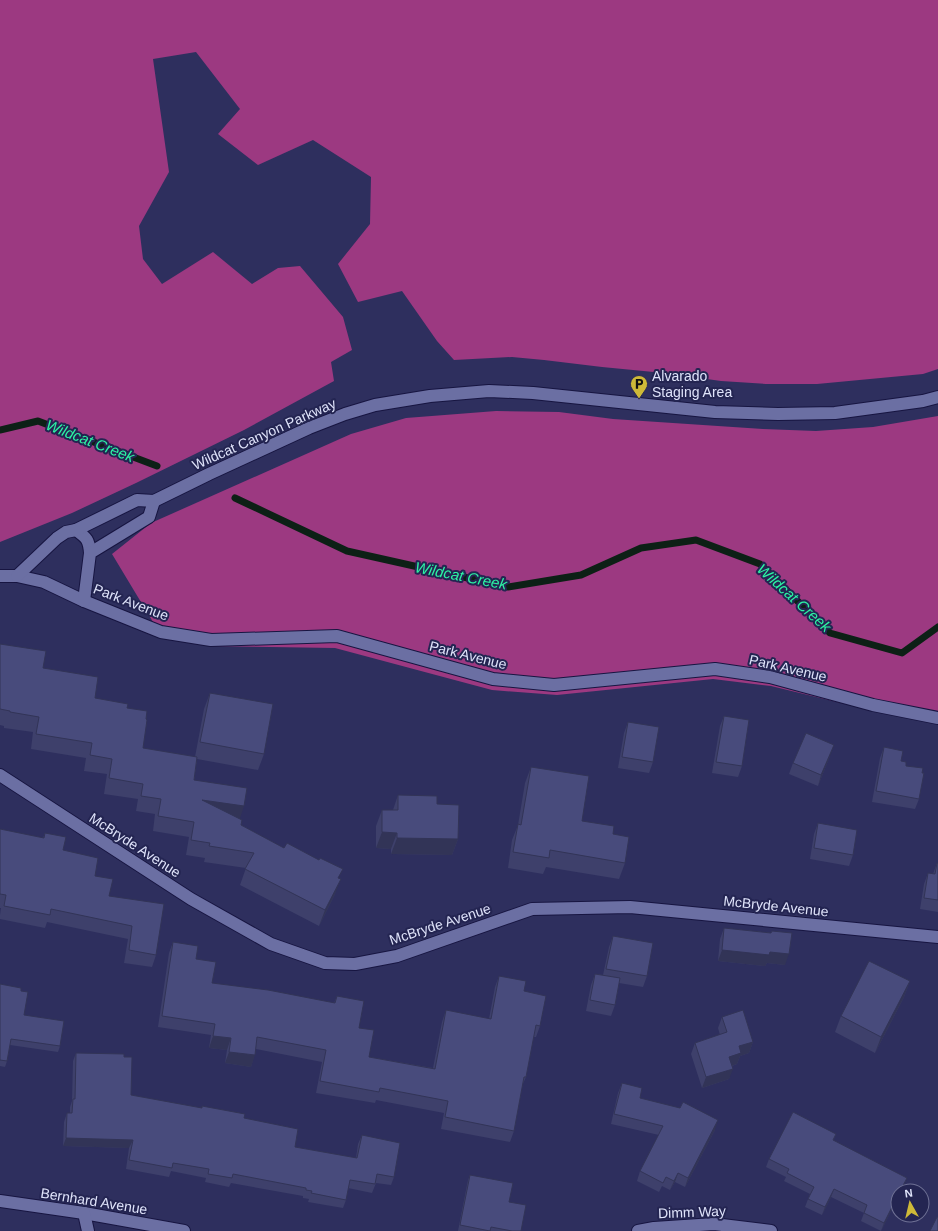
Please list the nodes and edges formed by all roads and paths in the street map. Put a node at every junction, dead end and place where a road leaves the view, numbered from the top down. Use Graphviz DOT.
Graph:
graph roads {
  1 [pos="938,397"];
  2 [pos="154,501"];
  3 [pos="76,530"];
  4 [pos="90,553"];
  5 [pos="0,576"];
  6 [pos="17,576"];
  7 [pos="84,601"];
  8 [pos="938,718"];
  9 [pos="0,775"];
  10 [pos="938,937"];
  11 [pos="0,1201"];
  12 [pos="84,1213"];
  13 [pos="88,1231"];
  14 [pos="184,1231"];
  15 [pos="638,1231"];
  16 [pos="771,1231"];
  1 -- 2 [label="street, Wildcat Canyon Parkway"];
  2 -- 3 [label="street, Wildcat Canyon Parkway"];
  2 -- 4 [label="street"];
  3 -- 4 [label="street"];
  3 -- 6 [label="street, Wildcat Canyon Parkway"];
  4 -- 7 [label="street"];
  5 -- 6 [label="street, Park Avenue"];
  6 -- 7 [label="street, Park Avenue"];
  7 -- 8 [label="street, Park Avenue"];
  9 -- 10 [label="street, McBryde Avenue"];
  11 -- 12 [label="street, Bernhard Avenue"];
  12 -- 13 [label="street"];
  12 -- 14 [label="street, Bernhard Avenue"];
  15 -- 16 [label="street, Dimm Way"];
}
